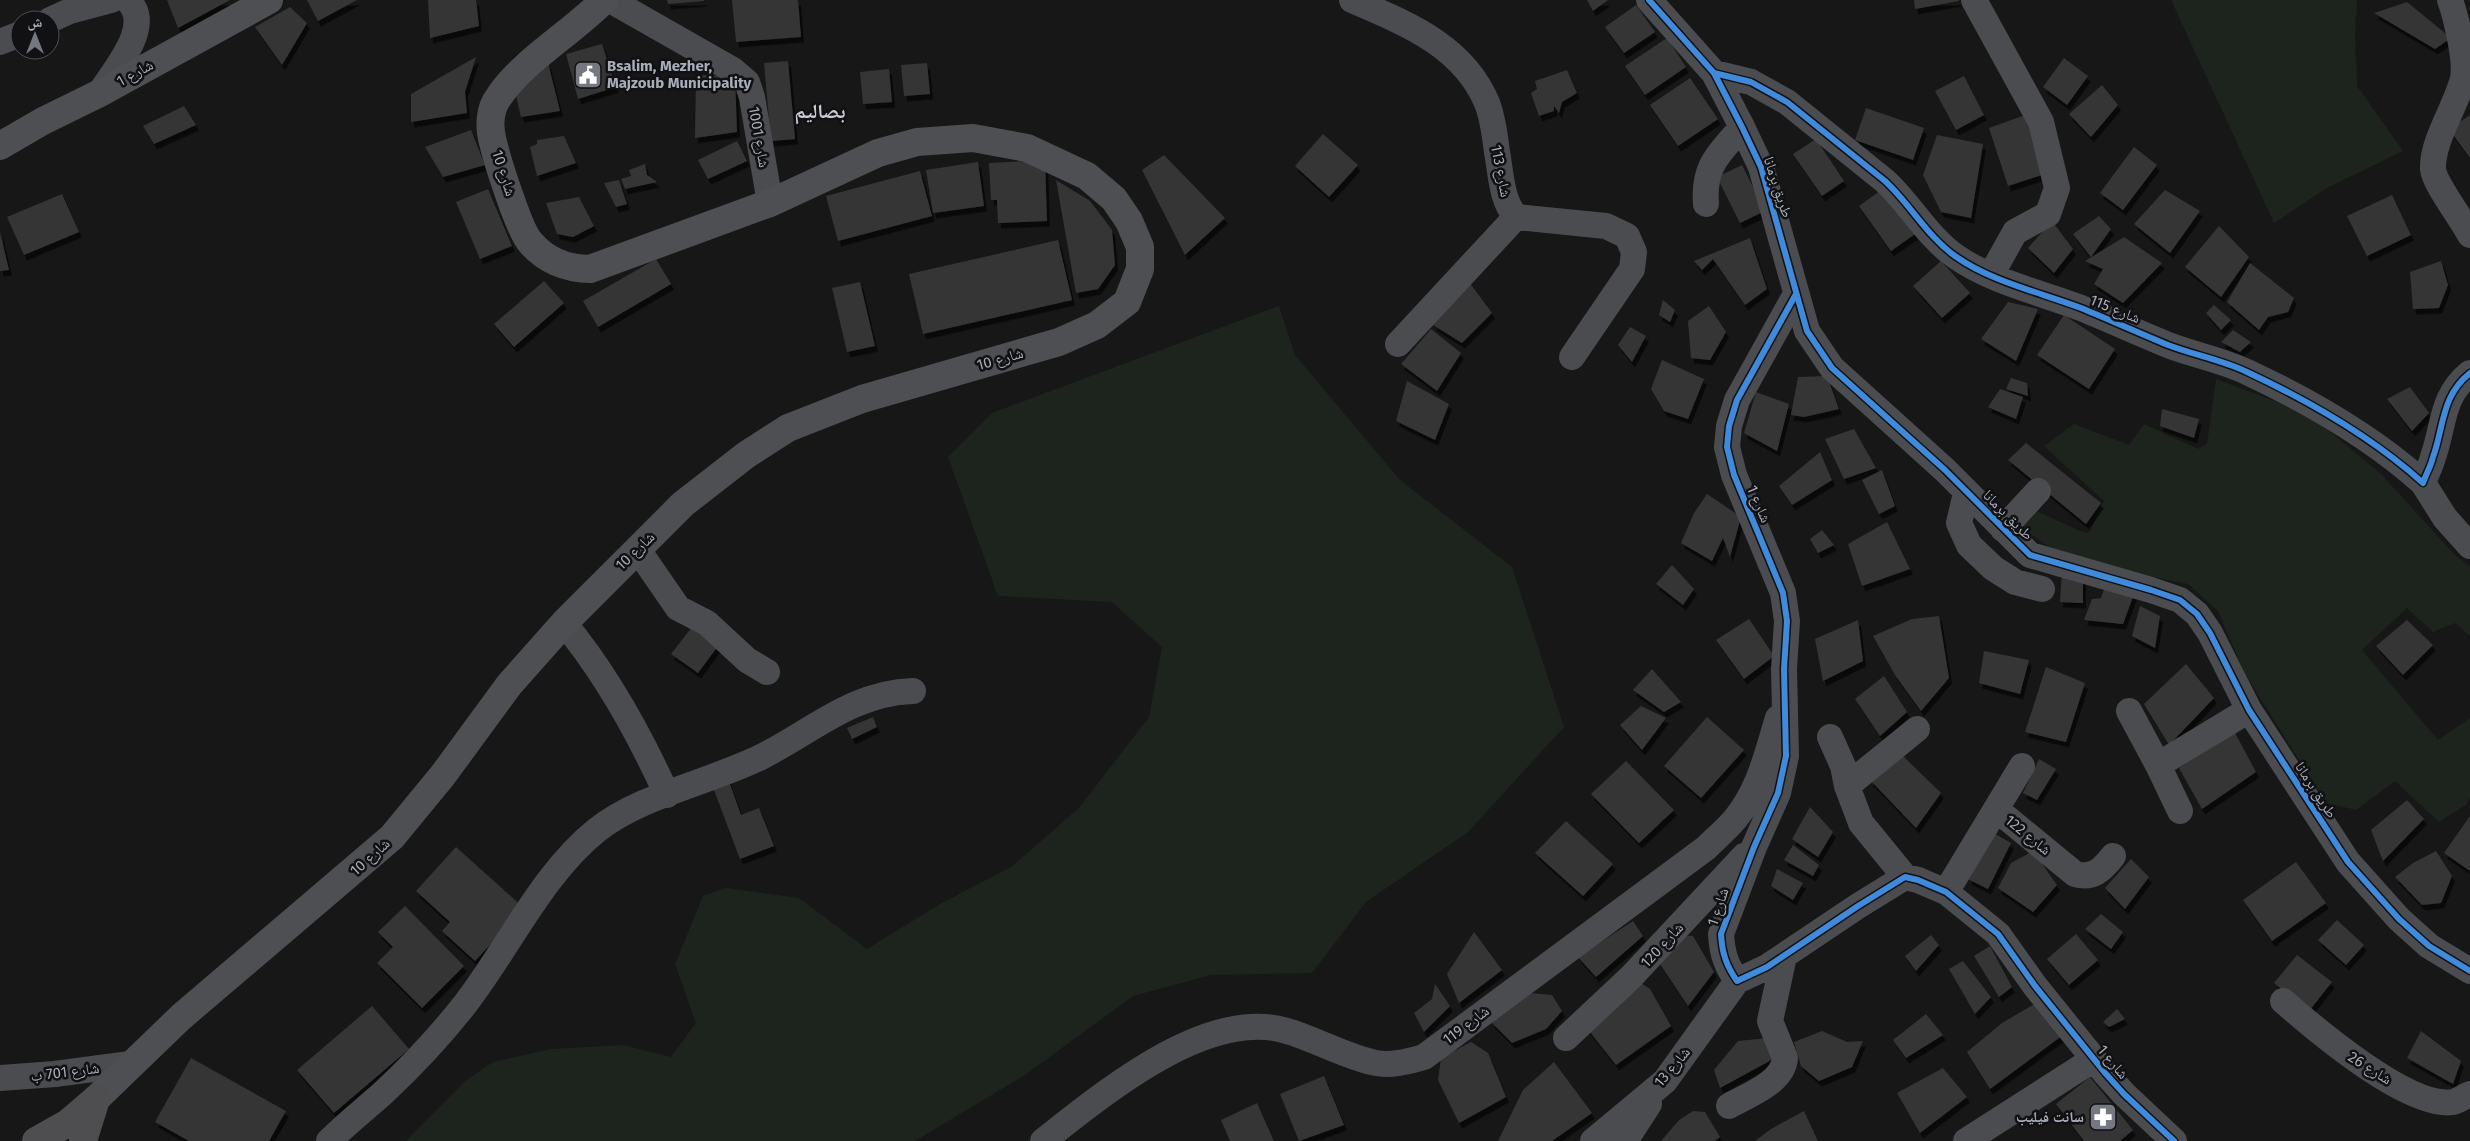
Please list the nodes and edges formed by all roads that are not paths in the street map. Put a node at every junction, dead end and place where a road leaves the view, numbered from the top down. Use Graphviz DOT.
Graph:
graph roads {
  1 [pos="111,0"];
  2 [pos="127,0"];
  3 [pos="268,0"];
  4 [pos="604,0"];
  5 [pos="610,0"];
  6 [pos="1352,0"];
  7 [pos="1974,0"];
  8 [pos="2450,0"];
  9 [pos="1655,2"];
  10 [pos="60,15"];
  11 [pos="1714,73"];
  12 [pos="100,93"];
  13 [pos="1742,127"];
  14 [pos="0,145"];
  15 [pos="770,203"];
  16 [pos="1706,204"];
  17 [pos="1516,217"];
  18 [pos="2470,235"];
  19 [pos="1991,275"];
  20 [pos="1796,294"];
  21 [pos="1398,344"];
  22 [pos="1572,357"];
  23 [pos="2470,373"];
  24 [pos="2423,483"];
  25 [pos="2038,491"];
  26 [pos="1966,493"];
  27 [pos="2003,529"];
  28 [pos="2470,546"];
  29 [pos="638,550"];
  30 [pos="2042,589"];
  31 [pos="564,623"];
  32 [pos="767,672"];
  33 [pos="913,691"];
  34 [pos="1785,696"];
  35 [pos="2248,710"];
  36 [pos="2129,711"];
  37 [pos="1917,729"];
  38 [pos="1830,737"];
  39 [pos="2158,765"];
  40 [pos="2022,766"];
  41 [pos="1846,786"];
  42 [pos="667,795"];
  43 [pos="1996,809"];
  44 [pos="2180,811"];
  45 [pos="1754,846"];
  46 [pos="2113,856"];
  47 [pos="1905,877"];
  48 [pos="1946,892"];
  49 [pos="1784,956"];
  50 [pos="2470,971"];
  51 [pos="1737,980"];
  52 [pos="2283,1001"];
  53 [pos="1566,1038"];
  54 [pos="2094,1059"];
  55 [pos="130,1064"];
  56 [pos="0,1078"];
  57 [pos="1665,1081"];
  58 [pos="2470,1094"];
  59 [pos="99,1096"];
  60 [pos="1729,1106"];
  61 [pos="36,1141"];
  62 [pos="83,1141"];
  63 [pos="329,1141"];
  64 [pos="1043,1141"];
  65 [pos="1592,1141"];
  66 [pos="1625,1141"];
  67 [pos="1966,1141"];
  68 [pos="2174,1141"];
  1 -- 10 [label="street"];
  2 -- 12 [label="street"];
  3 -- 12 [label="main road, شارع 1"];
  4 -- 15 [label="main road, شارع 10"];
  5 -- 15 [label="street, شارع 1001"];
  6 -- 17 [label="street, شارع 113"];
  7 -- 19 [label="street"];
  8 -- 18 [label="street"];
  9 -- 11 [label="street, طريق برمانا"];
  11 -- 13 [label="street, طريق برمانا"];
  11 -- 19 [label="street, شارع 115"];
  12 -- 14 [label="main road, شارع 1"];
  13 -- 16 [label="street"];
  13 -- 20 [label="street, طريق برمانا"];
  15 -- 29 [label="main road, شارع 10"];
  17 -- 21 [label="street"];
  17 -- 22 [label="street, شارع 113"];
  19 -- 24 [label="street, شارع 115"];
  20 -- 26 [label="street, طريق برمانا"];
  20 -- 34 [label="street, شارع 1"];
  23 -- 24 [label="street"];
  24 -- 28 [label="street, شارع 115"];
  25 -- 27 [label="street"];
  26 -- 27 [label="street, طريق برمانا"];
  26 -- 30 [label="street"];
  27 -- 35 [label="street, طريق برمانا"];
  29 -- 31 [label="main road, شارع 10"];
  29 -- 32 [label="street"];
  31 -- 42 [label="street"];
  31 -- 55 [label="main road, شارع 10"];
  33 -- 42 [label="street"];
  34 -- 45 [label="street, شارع 1"];
  34 -- 64 [label="street, شارع 119"];
  35 -- 39 [label="street"];
  35 -- 50 [label="street, طريق برمانا"];
  36 -- 39 [label="street"];
  37 -- 41 [label="street"];
  38 -- 41 [label="street"];
  39 -- 44 [label="street"];
  40 -- 43 [label="street"];
  41 -- 47 [label="street"];
  42 -- 63 [label="street"];
  43 -- 46 [label="street, شارع 122"];
  43 -- 48 [label="street, شارع 122"];
  45 -- 51 [label="street, شارع 1"];
  45 -- 53 [label="street, شارع 120"];
  47 -- 48 [label="street, شارع 1"];
  47 -- 49 [label="street"];
  48 -- 54 [label="street, شارع 1"];
  49 -- 51 [label="street"];
  49 -- 60 [label="street"];
  51 -- 57 [label="street, شارع 13"];
  52 -- 58 [label="street, شارع 26"];
  54 -- 67 [label="street"];
  54 -- 68 [label="street, شارع 1"];
  55 -- 56 [label="street, شارع 701 ب"];
  55 -- 59 [label="main road, شارع 10"];
  57 -- 65 [label="street, شارع 13"];
  57 -- 66 [label="street"];
  59 -- 61 [label="highway"];
  59 -- 62 [label="highway"];
}
